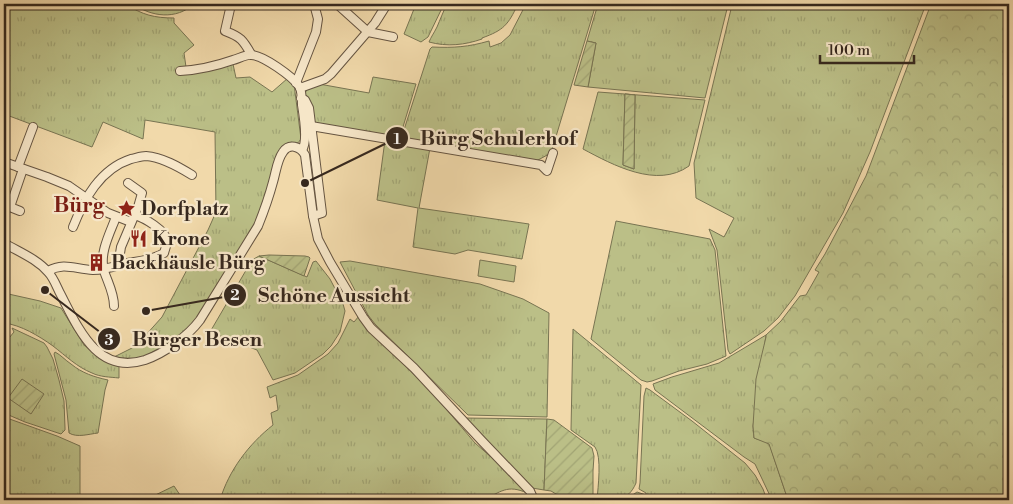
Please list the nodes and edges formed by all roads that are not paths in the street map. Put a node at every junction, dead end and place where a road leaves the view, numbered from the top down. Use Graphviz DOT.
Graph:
graph roads {
  1 [pos="229,4"];
  2 [pos="314,4"];
  3 [pos="337,4"];
  4 [pos="387,4"];
  5 [pos="368,32"];
  6 [pos="393,37"];
  7 [pos="250,54"];
  8 [pos="180,71"];
  9 [pos="298,85"];
  10 [pos="302,98"];
  11 [pos="311,126"];
  12 [pos="33,127"];
  13 [pos="302,150"];
  14 [pos="4,162"];
  15 [pos="534,164"];
  16 [pos="20,168"];
  17 [pos="192,175"];
  18 [pos="128,183"];
  19 [pos="86,198"];
  20 [pos="20,211"];
  21 [pos="116,216"];
  22 [pos="313,216"];
  23 [pos="133,218"];
  24 [pos="73,227"];
  25 [pos="4,243"];
  26 [pos="118,266"];
  27 [pos="104,270"];
  28 [pos="48,271"];
  29 [pos="114,306"];
  30 [pos="534,500"];
  1 -- 7 [label="street"];
  2 -- 9 [label="street"];
  3 -- 5 [label="street"];
  4 -- 5 [label="street"];
  5 -- 6 [label="street"];
  5 -- 9 [label="street"];
  7 -- 8 [label="street"];
  7 -- 9 [label="street"];
  9 -- 10 [label="street"];
  10 -- 11 [label="street"];
  10 -- 13 [label="street"];
  11 -- 15 [label="street"];
  11 -- 22 [label="street"];
  12 -- 16 [label="street"];
  13 -- 22 [label="street"];
  13 -- 28 [label="street"];
  14 -- 16 [label="street"];
  16 -- 19 [label="street"];
  16 -- 20 [label="street"];
  17 -- 19 [label="street"];
  18 -- 23 [label="street"];
  19 -- 21 [label="street"];
  19 -- 24 [label="street"];
  21 -- 23 [label="street"];
  21 -- 27 [label="street"];
  22 -- 30 [label="street"];
  23 -- 26 [label="street"];
  23 -- 26 [label="street"];
  25 -- 28 [label="street"];
  26 -- 27 [label="street"];
  27 -- 28 [label="street"];
  27 -- 29 [label="street"];
}
